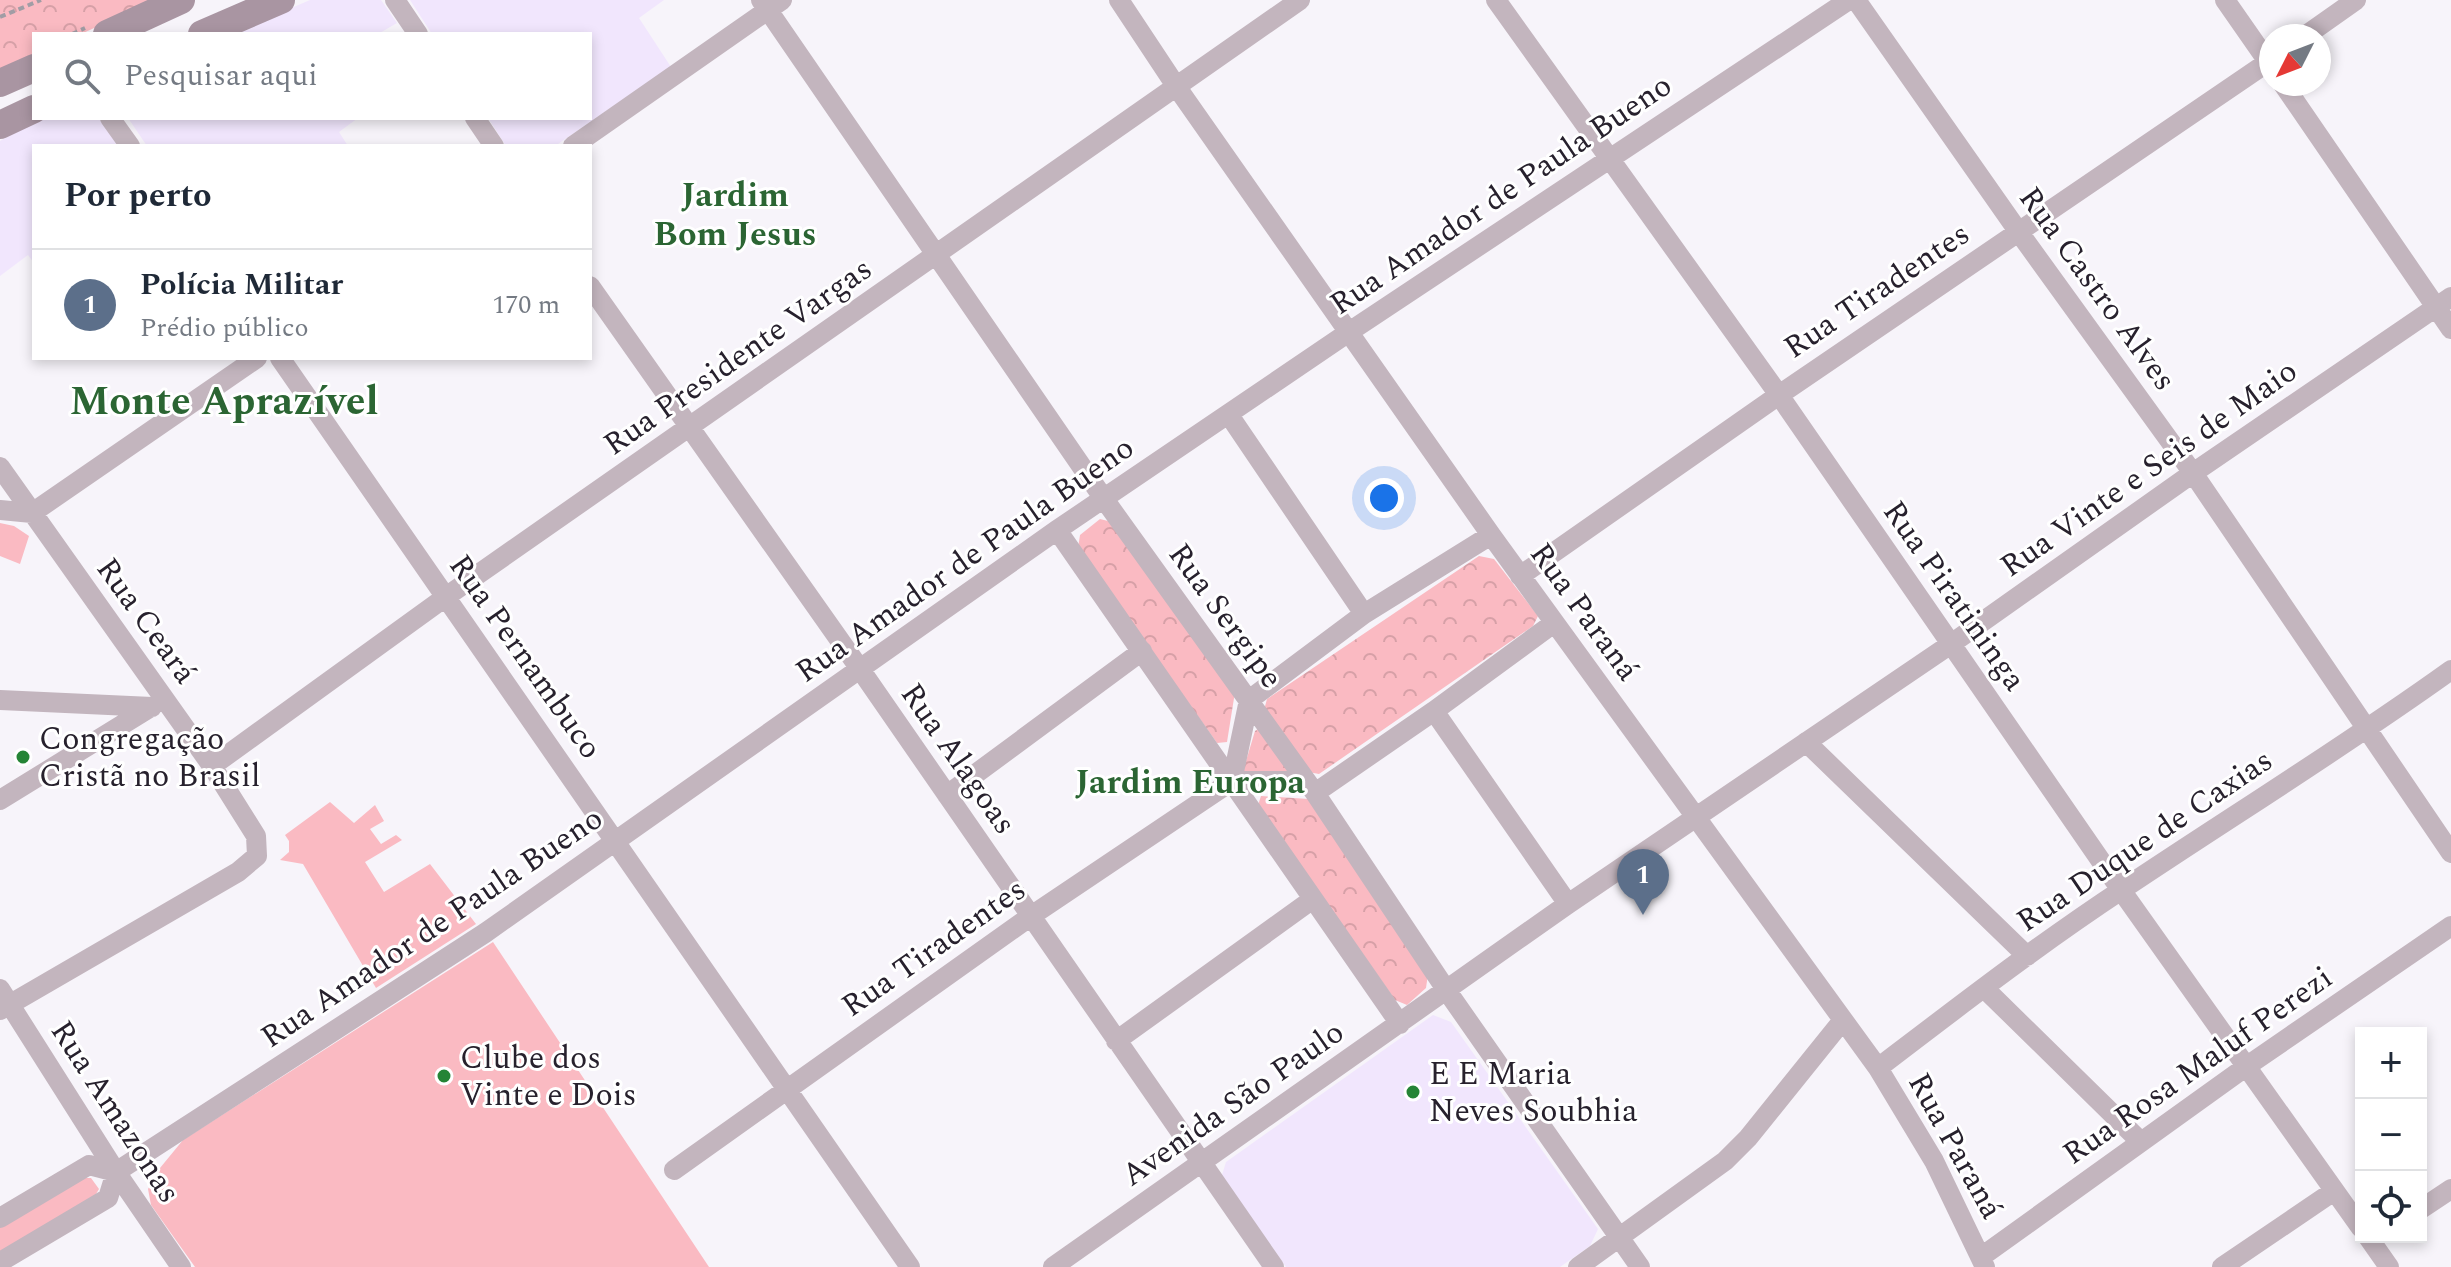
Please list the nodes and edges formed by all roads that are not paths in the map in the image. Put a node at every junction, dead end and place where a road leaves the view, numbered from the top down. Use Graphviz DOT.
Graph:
graph roads {
  1 [pos="181,0"];
  2 [pos="281,0"];
  3 [pos="395,0"];
  4 [pos="1119,0"];
  5 [pos="1300,0"];
  6 [pos="1496,0"];
  7 [pos="1849,0"];
  8 [pos="1856,0"];
  9 [pos="2225,0"];
  10 [pos="2356,0"];
  11 [pos="770,3"];
  12 [pos="2322,24"];
  13 [pos="111,32"];
  14 [pos="207,32"];
  15 [pos="417,32"];
  16 [pos="2259,48"];
  17 [pos="32,69"];
  18 [pos="2259,70"];
  19 [pos="0,83"];
  20 [pos="1176,86"];
  21 [pos="2292,96"];
  22 [pos="32,110"];
  23 [pos="111,120"];
  24 [pos="476,120"];
  25 [pos="0,125"];
  26 [pos="129,144"];
  27 [pos="493,144"];
  28 [pos="576,144"];
  29 [pos="1611,159"];
  30 [pos="2018,231"];
  31 [pos="937,255"];
  32 [pos="592,289"];
  33 [pos="2443,302"];
  34 [pos="2451,329"];
  35 [pos="1349,332"];
  36 [pos="254,360"];
  37 [pos="281,360"];
  38 [pos="1779,395"];
  39 [pos="1229,415"];
  40 [pos="687,428"];
  41 [pos="0,467"];
  42 [pos="2193,473"];
  43 [pos="1104,499"];
  44 [pos="0,510"];
  45 [pos="32,513"];
  46 [pos="1057,530"];
  47 [pos="1491,535"];
  48 [pos="1520,576"];
  49 [pos="447,596"];
  50 [pos="1364,614"];
  51 [pos="1554,623"];
  52 [pos="1951,644"];
  53 [pos="1142,651"];
  54 [pos="860,669"];
  55 [pos="2451,670"];
  56 [pos="0,700"];
  57 [pos="1249,700"];
  58 [pos="158,702"];
  59 [pos="1434,711"];
  60 [pos="2368,729"];
  61 [pos="1806,742"];
  62 [pos="212,766"];
  63 [pos="1232,781"];
  64 [pos="1311,787"];
  65 [pos="947,795"];
  66 [pos="0,800"];
  67 [pos="1695,816"];
  68 [pos="616,842"];
  69 [pos="2451,853"];
  70 [pos="2121,890"];
  71 [pos="1313,899"];
  72 [pos="1568,904"];
  73 [pos="1031,916"];
  74 [pos="2451,926"];
  75 [pos="2027,956"];
  76 [pos="1984,988"];
  77 [pos="1447,991"];
  78 [pos="3,1002"];
  79 [pos="1843,1020"];
  80 [pos="1400,1024"];
  81 [pos="1116,1041"];
  82 [pos="2247,1066"];
  83 [pos="1878,1068"];
  84 [pos="786,1088"];
  85 [pos="2141,1142"];
  86 [pos="1201,1163"];
  87 [pos="674,1170"];
  88 [pos="116,1172"];
  89 [pos="2451,1189"];
  90 [pos="2334,1191"];
  91 [pos="2427,1205"];
  92 [pos="2355,1217"];
  93 [pos="0,1218"];
  94 [pos="1621,1239"];
  95 [pos="2374,1243"];
  96 [pos="0,1262"];
  97 [pos="1983,1262"];
  98 [pos="181,1267"];
  99 [pos="910,1267"];
  100 [pos="1053,1267"];
  101 [pos="1274,1267"];
  102 [pos="1578,1267"];
  103 [pos="1640,1267"];
  104 [pos="2222,1267"];
  105 [pos="2389,1267"];
  1 -- 13 [label="street"];
  2 -- 14 [label="street"];
  3 -- 15 [label="street"];
  4 -- 20 [label="street, Rua Paraná"];
  5 -- 20 [label="street, Rua Presidente Vargas"];
  6 -- 29 [label="street, Rua Piratininga"];
  7 -- 29 [label="street, Rua Amador de Paula Bueno"];
  8 -- 30 [label="street, Rua Castro Alves"];
  9 -- 16 [label="street"];
  10 -- 12 [label="street"];
  11 -- 28 [label="street"];
  11 -- 31 [label="street, Rua Sergipe"];
  17 -- 19 [label="street"];
  18 -- 30 [label="street, Rua Tiradentes"];
  20 -- 31 [label="street, Rua Presidente Vargas"];
  20 -- 35 [label="street, Rua Paraná"];
  21 -- 33 [label="street"];
  22 -- 25 [label="street"];
  23 -- 26 [label="street"];
  24 -- 27 [label="street"];
  29 -- 35 [label="street, Rua Amador de Paula Bueno"];
  29 -- 38 [label="street, Rua Piratininga"];
  30 -- 38 [label="street, Rua Tiradentes"];
  30 -- 42 [label="street, Rua Castro Alves"];
  31 -- 40 [label="street, Rua Presidente Vargas"];
  31 -- 43 [label="street, Rua Sergipe"];
  32 -- 40 [label="street, Rua Alagoas"];
  33 -- 34 [label="street"];
  33 -- 42 [label="street, Rua Vinte e Seis de Maio"];
  35 -- 39 [label="street, Rua Amador de Paula Bueno"];
  35 -- 47 [label="street, Rua Paraná"];
  36 -- 45 [label="street"];
  37 -- 49 [label="street, Rua Pernambuco"];
  38 -- 48 [label="street, Rua Tiradentes"];
  38 -- 52 [label="street, Rua Piratininga"];
  39 -- 43 [label="street, Rua Amador de Paula Bueno"];
  39 -- 50 [label="street"];
  40 -- 49 [label="street, Rua Presidente Vargas"];
  40 -- 54 [label="street, Rua Alagoas"];
  41 -- 45 [label="street, Rua Ceará"];
  42 -- 52 [label="street, Rua Vinte e Seis de Maio"];
  42 -- 60 [label="street, Rua Castro Alves"];
  43 -- 46 [label="street, Rua Amador de Paula Bueno"];
  43 -- 57 [label="street, Rua Sergipe"];
  44 -- 45 [label="street"];
  45 -- 58 [label="street, Rua Ceará"];
  46 -- 53 [label="street"];
  46 -- 54 [label="street, Rua Amador de Paula Bueno"];
  47 -- 48 [label="street, Rua Paraná"];
  47 -- 50 [label="street"];
  48 -- 51 [label="street, Rua Paraná"];
  49 -- 62 [label="street, Rua Presidente Vargas"];
  49 -- 68 [label="street, Rua Pernambuco"];
  50 -- 57 [label="street"];
  51 -- 59 [label="street"];
  51 -- 67 [label="street, Rua Paraná"];
  52 -- 61 [label="street, Rua Vinte e Seis de Maio"];
  52 -- 70 [label="street, Rua Piratininga"];
  53 -- 63 [label="street"];
  53 -- 65 [label="street"];
  54 -- 65 [label="street, Rua Alagoas"];
  54 -- 68 [label="street, Rua Amador de Paula Bueno"];
  55 -- 60 [label="street, Rua Duque de Caxias"];
  56 -- 58 [label="street"];
  57 -- 63 [label="street"];
  57 -- 64 [label="street, Rua Sergipe"];
  58 -- 62 [label="street, Rua Ceará"];
  58 -- 66 [label="street"];
  59 -- 64 [label="street"];
  59 -- 72 [label="street"];
  60 -- 69 [label="street, Rua Castro Alves"];
  60 -- 70 [label="street, Rua Duque de Caxias"];
  61 -- 67 [label="street, Rua Vinte e Seis de Maio"];
  61 -- 75 [label="street"];
  62 -- 78 [label="street, Rua Ceará"];
  63 -- 64 [label="street"];
  63 -- 71 [label="street"];
  63 -- 73 [label="street, Rua Tiradentes"];
  64 -- 77 [label="street, Rua Sergipe"];
  65 -- 73 [label="street, Rua Alagoas"];
  67 -- 72 [label="street, Rua Vinte e Seis de Maio"];
  67 -- 79 [label="street, Rua Paraná"];
  68 -- 84 [label="street, Rua Pernambuco"];
  68 -- 88 [label="street, Rua Amador de Paula Bueno"];
  70 -- 75 [label="street, Rua Duque de Caxias"];
  70 -- 82 [label="street, Rua Piratininga"];
  71 -- 80 [label="street"];
  71 -- 81 [label="street"];
  72 -- 77 [label="street, Rua Vinte e Seis de Maio"];
  73 -- 81 [label="street, Rua Alagoas"];
  73 -- 84 [label="street, Rua Tiradentes"];
  74 -- 82 [label="street, Rua Rosa Maluf Perezi"];
  75 -- 76 [label="street, Rua Duque de Caxias"];
  76 -- 83 [label="street, Rua Duque de Caxias"];
  76 -- 85 [label="street"];
  77 -- 80 [label="street, Avenida São Paulo"];
  77 -- 94 [label="street, Rua Sergipe"];
  78 -- 88 [label="street, Rua Amazonas"];
  79 -- 83 [label="street, Rua Paraná"];
  79 -- 94 [label="street"];
  80 -- 86 [label="street, Avenida São Paulo"];
  81 -- 86 [label="street, Rua Alagoas"];
  82 -- 85 [label="street, Rua Rosa Maluf Perezi"];
  82 -- 90 [label="street, Rua Piratininga"];
  83 -- 97 [label="street, Rua Paraná"];
  84 -- 87 [label="street, Rua Tiradentes"];
  84 -- 99 [label="street, Rua Pernambuco"];
  85 -- 97 [label="street, Rua Rosa Maluf Perezi"];
  86 -- 100 [label="street, Avenida São Paulo"];
  86 -- 101 [label="street, Rua Alagoas"];
  88 -- 93 [label="street"];
  88 -- 96 [label="street, Rua Amador de Paula Bueno"];
  88 -- 98 [label="street, Rua Amazonas"];
  89 -- 91 [label="street"];
  90 -- 92 [label="street, Rua Piratininga"];
  90 -- 104 [label="street"];
  94 -- 102 [label="street"];
  94 -- 103 [label="street, Rua Sergipe"];
  95 -- 105 [label="street, Rua Piratininga"];
}
